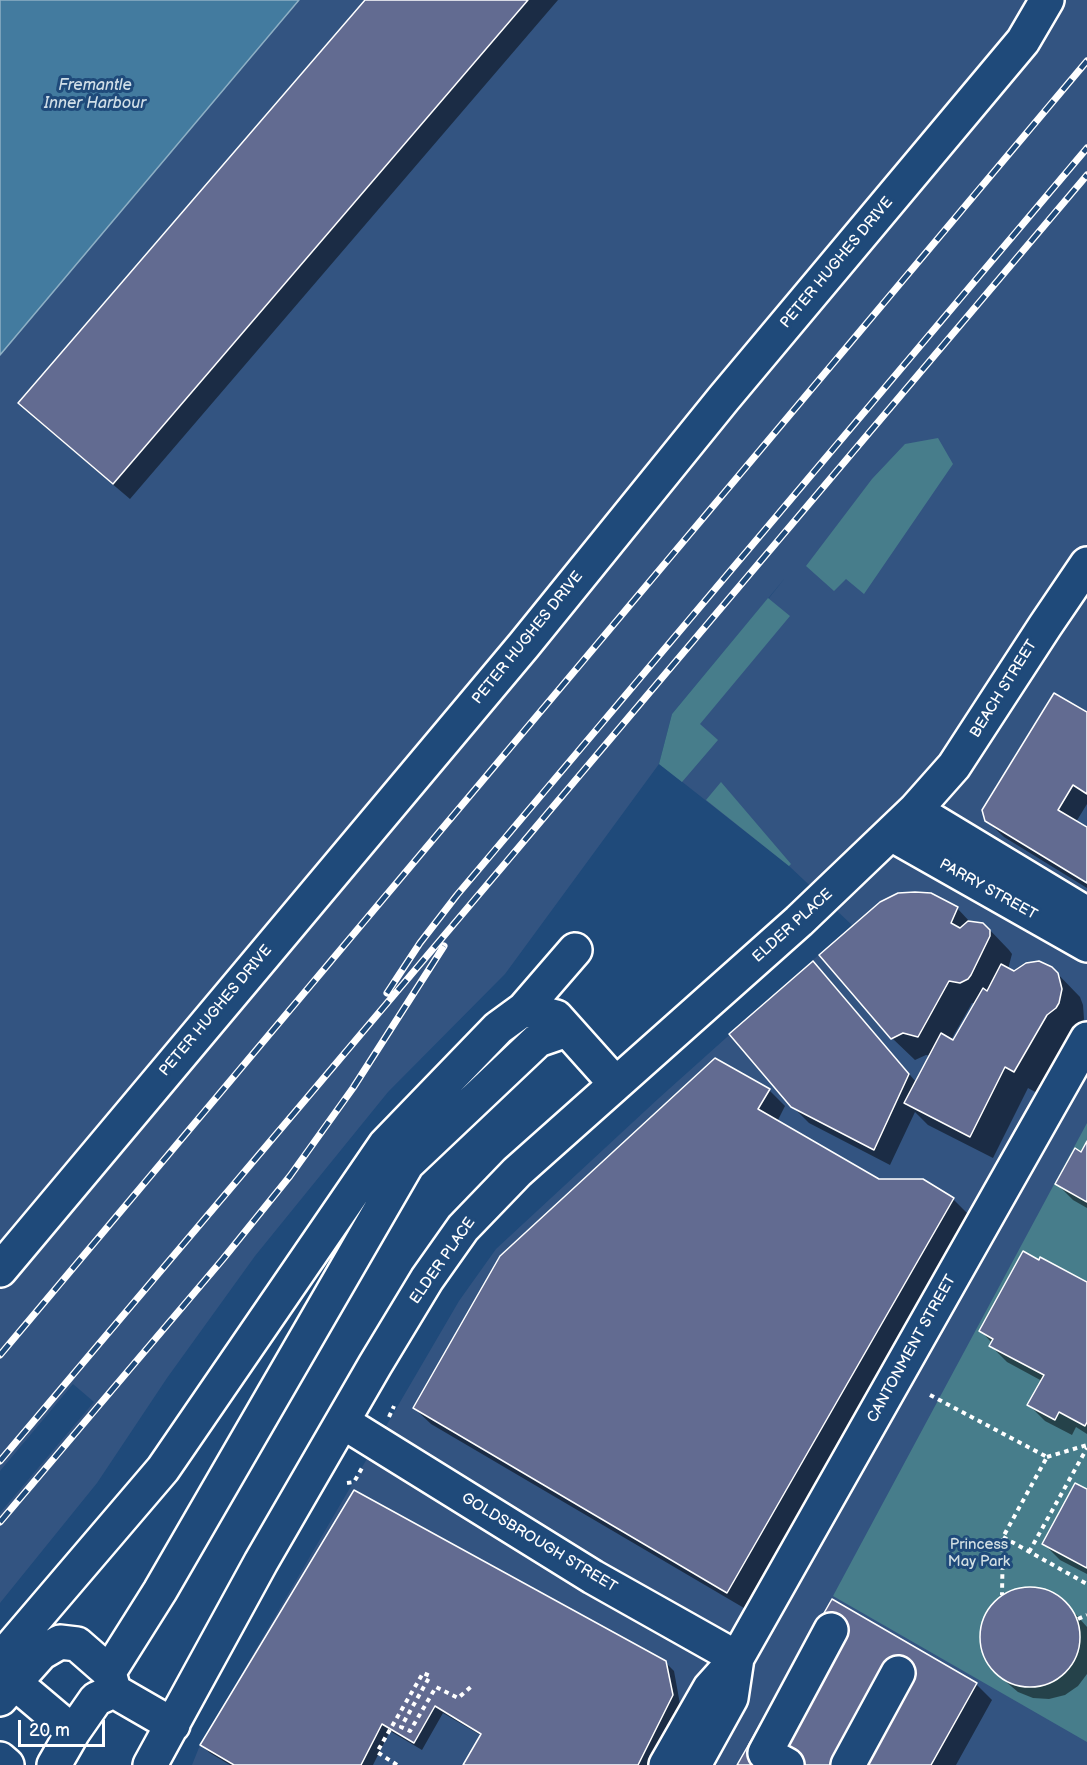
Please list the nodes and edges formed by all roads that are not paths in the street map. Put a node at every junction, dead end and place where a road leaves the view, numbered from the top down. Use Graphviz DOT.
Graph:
graph roads {
  1 [pos="1047,0"];
  2 [pos="1087,564"];
  3 [pos="915,810"];
  4 [pos="891,834"];
  5 [pos="1087,914"];
  6 [pos="1087,945"];
  7 [pos="575,950"];
  8 [pos="524,1009"];
  9 [pos="567,1030"];
  10 [pos="1087,1039"];
  11 [pos="615,1083"];
  12 [pos="0,1270"];
  13 [pos="343,1422"];
  14 [pos="831,1630"];
  15 [pos="737,1659"];
  16 [pos="898,1672"];
  17 [pos="5,1681"];
  18 [pos="111,1682"];
  19 [pos="173,1725"];
  20 [pos="73,1732"];
  21 [pos="0,1759"];
  22 [pos="770,1761"];
  23 [pos="7,1765"];
  24 [pos="54,1765"];
  25 [pos="150,1765"];
  26 [pos="666,1765"];
  27 [pos="694,1765"];
  28 [pos="848,1765"];
  1 -- 12 [label="street, PETER HUGHES DRIVE"];
  2 -- 3 [label="street, BEACH STREET"];
  3 -- 4 [label="street, ELDER PLACE"];
  3 -- 5 [label="street, PARRY STREET"];
  4 -- 6 [label="street, PARRY STREET"];
  4 -- 11 [label="street, ELDER PLACE"];
  7 -- 8 [label="street"];
  8 -- 9 [label="street"];
  8 -- 17 [label="street"];
  9 -- 11 [label="street"];
  9 -- 18 [label="street"];
  10 -- 15 [label="street, CANTONMENT STREET"];
  11 -- 13 [label="street, ELDER PLACE"];
  13 -- 15 [label="street, GOLDSBROUGH STREET"];
  13 -- 19 [label="street, ELDER PLACE"];
  14 -- 22 [label="street"];
  15 -- 26 [label="street, CANTONMENT STREET"];
  15 -- 27 [label="street, CANTONMENT STREET"];
  16 -- 28 [label="street"];
  17 -- 18 [label="street"];
  17 -- 20 [label="street"];
  18 -- 19 [label="street"];
  18 -- 20 [label="street"];
  19 -- 25 [label="street, ELDER PLACE"];
  20 -- 24 [label="street"];
  21 -- 23 [label="street"];
}
